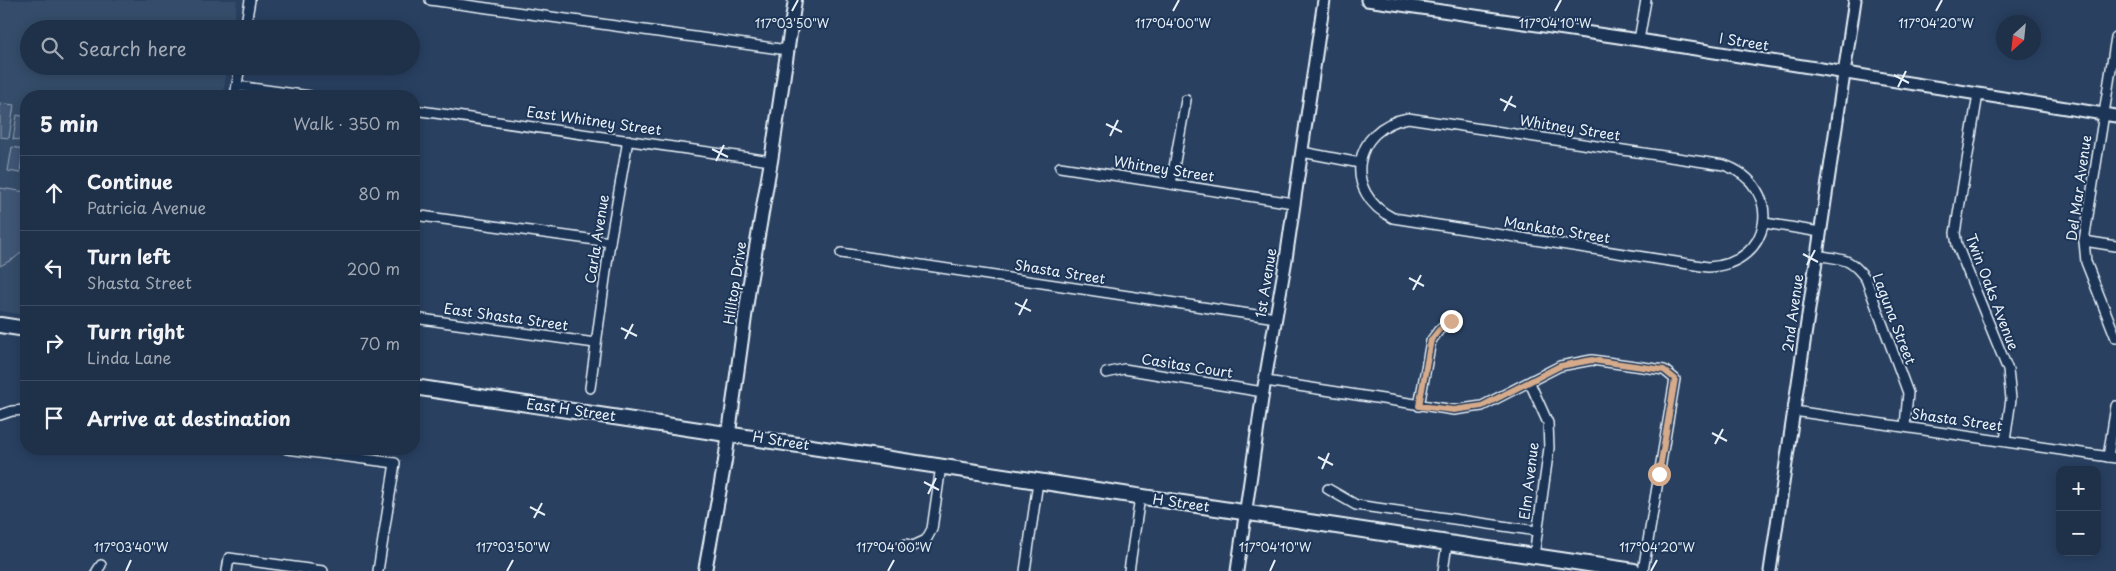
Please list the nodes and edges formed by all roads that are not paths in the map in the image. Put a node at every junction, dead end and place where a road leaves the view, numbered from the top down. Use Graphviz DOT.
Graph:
graph roads {
  1 [pos="250,0"];
  2 [pos="430,0"];
  3 [pos="794,0"];
  4 [pos="1324,0"];
  5 [pos="1367,0"];
  6 [pos="1646,0"];
  7 [pos="1855,0"];
  8 [pos="247,20"];
  9 [pos="2116,37"];
  10 [pos="1639,40"];
  11 [pos="787,50"];
  12 [pos="1845,74"];
  13 [pos="239,75"];
  14 [pos="237,86"];
  15 [pos="236,90"];
  16 [pos="266,90"];
  17 [pos="1978,94"];
  18 [pos="1186,100"];
  19 [pos="420,111"];
  20 [pos="2110,115"];
  21 [pos="628,140"];
  22 [pos="1302,152"];
  23 [pos="771,161"];
  24 [pos="1360,163"];
  25 [pos="1060,168"];
  26 [pos="1171,184"];
  27 [pos="1293,203"];
  28 [pos="420,215"];
  29 [pos="1765,223"];
  30 [pos="1820,232"];
  31 [pos="2084,241"];
  32 [pos="610,242"];
  33 [pos="2116,246"];
  34 [pos="841,253"];
  35 [pos="1816,255"];
  36 [pos="1276,318"];
  37 [pos="420,319"];
  38 [pos="1451,321"];
  39 [pos="0,325"];
  40 [pos="20,328"];
  41 [pos="2116,338"];
  42 [pos="595,343"];
  43 [pos="1106,373"];
  44 [pos="1530,383"];
  45 [pos="1265,387"];
  46 [pos="420,388"];
  47 [pos="590,388"];
  48 [pos="1419,406"];
  49 [pos="2116,406"];
  50 [pos="20,410"];
  51 [pos="1794,411"];
  52 [pos="0,414"];
  53 [pos="1905,426"];
  54 [pos="728,433"];
  55 [pos="2005,441"];
  56 [pos="333,455"];
  57 [pos="2112,457"];
  58 [pos="941,466"];
  59 [pos="1038,482"];
  60 [pos="1328,489"];
  61 [pos="1140,497"];
  62 [pos="1246,513"];
  63 [pos="1537,531"];
  64 [pos="906,544"];
  65 [pos="1447,544"];
  66 [pos="1534,556"];
  67 [pos="1563,566"];
  68 [pos="227,571"];
  69 [pos="323,571"];
  70 [pos="378,571"];
  71 [pos="705,571"];
  72 [pos="1025,571"];
  73 [pos="1129,571"];
  74 [pos="1237,571"];
  75 [pos="1444,571"];
  76 [pos="1634,571"];
  77 [pos="1643,571"];
  78 [pos="1770,571"];
  1 -- 8 [label="street"];
  2 -- 11 [label="street"];
  3 -- 11 [label="main road, Hilltop Drive"];
  4 -- 22 [label="street, 1st Avenue"];
  5 -- 10 [label="street, I Street"];
  6 -- 10 [label="street"];
  7 -- 12 [label="street, 2nd Avenue"];
  9 -- 20 [label="street, Del Mar Avenue"];
  10 -- 12 [label="street, I Street"];
  11 -- 23 [label="main road, Hilltop Drive"];
  12 -- 17 [label="street, I Street"];
  12 -- 30 [label="street, 2nd Avenue"];
  13 -- 14 [label="street"];
  14 -- 15 [label="street"];
  14 -- 16 [label="street"];
  17 -- 20 [label="street, I Street"];
  17 -- 55 [label="street, Twin Oaks Avenue"];
  18 -- 26 [label="street"];
  19 -- 21 [label="street, East Whitney Street"];
  20 -- 31 [label="street, Del Mar Avenue"];
  21 -- 23 [label="street, East Whitney Street"];
  21 -- 32 [label="street, Carla Avenue"];
  22 -- 24 [label="street"];
  22 -- 27 [label="street, 1st Avenue"];
  23 -- 54 [label="main road, Hilltop Drive"];
  24 -- 29 [label="street, Mankato Street"];
  24 -- 29 [label="street, Whitney Street"];
  25 -- 26 [label="street, Whitney Street"];
  26 -- 27 [label="street, Whitney Street"];
  27 -- 36 [label="street, 1st Avenue"];
  28 -- 32 [label="street"];
  29 -- 30 [label="street"];
  30 -- 35 [label="street, 2nd Avenue"];
  31 -- 33 [label="street"];
  31 -- 41 [label="street, Del Mar Avenue"];
  32 -- 42 [label="street, Carla Avenue"];
  34 -- 36 [label="street, Shasta Street"];
  35 -- 51 [label="street, 2nd Avenue"];
  35 -- 53 [label="street, Laguna Street"];
  36 -- 45 [label="street, 1st Avenue"];
  37 -- 42 [label="street, East Shasta Street"];
  38 -- 48 [label="street"];
  39 -- 40 [label="main road"];
  42 -- 47 [label="street, Carla Avenue"];
  43 -- 45 [label="street, Casitas Court"];
  44 -- 48 [label="street"];
  44 -- 63 [label="street, Elm Avenue"];
  44 -- 77 [label="street"];
  45 -- 48 [label="street"];
  45 -- 62 [label="street, 1st Avenue"];
  46 -- 54 [label="main road, East H Street"];
  49 -- 57 [label="street"];
  50 -- 52 [label="street"];
  51 -- 53 [label="street, Shasta Street"];
  51 -- 78 [label="street, 2nd Avenue"];
  53 -- 55 [label="street, Shasta Street"];
  54 -- 58 [label="main road, H Street"];
  54 -- 71 [label="main road, Hilltop Drive"];
  55 -- 57 [label="street, Shasta Street"];
  56 -- 70 [label="street"];
  58 -- 59 [label="main road, H Street"];
  58 -- 64 [label="street"];
  59 -- 61 [label="main road, H Street"];
  59 -- 72 [label="street"];
  60 -- 63 [label="street"];
  61 -- 62 [label="main road, H Street"];
  61 -- 73 [label="street"];
  62 -- 65 [label="main road, H Street"];
  62 -- 74 [label="street, 1st Avenue"];
  63 -- 66 [label="street, Elm Avenue"];
  65 -- 66 [label="main road, H Street"];
  65 -- 75 [label="street"];
  66 -- 67 [label="main road, H Street"];
  67 -- 76 [label="main road, H Street"];
  68 -- 69 [label="street"];
}
